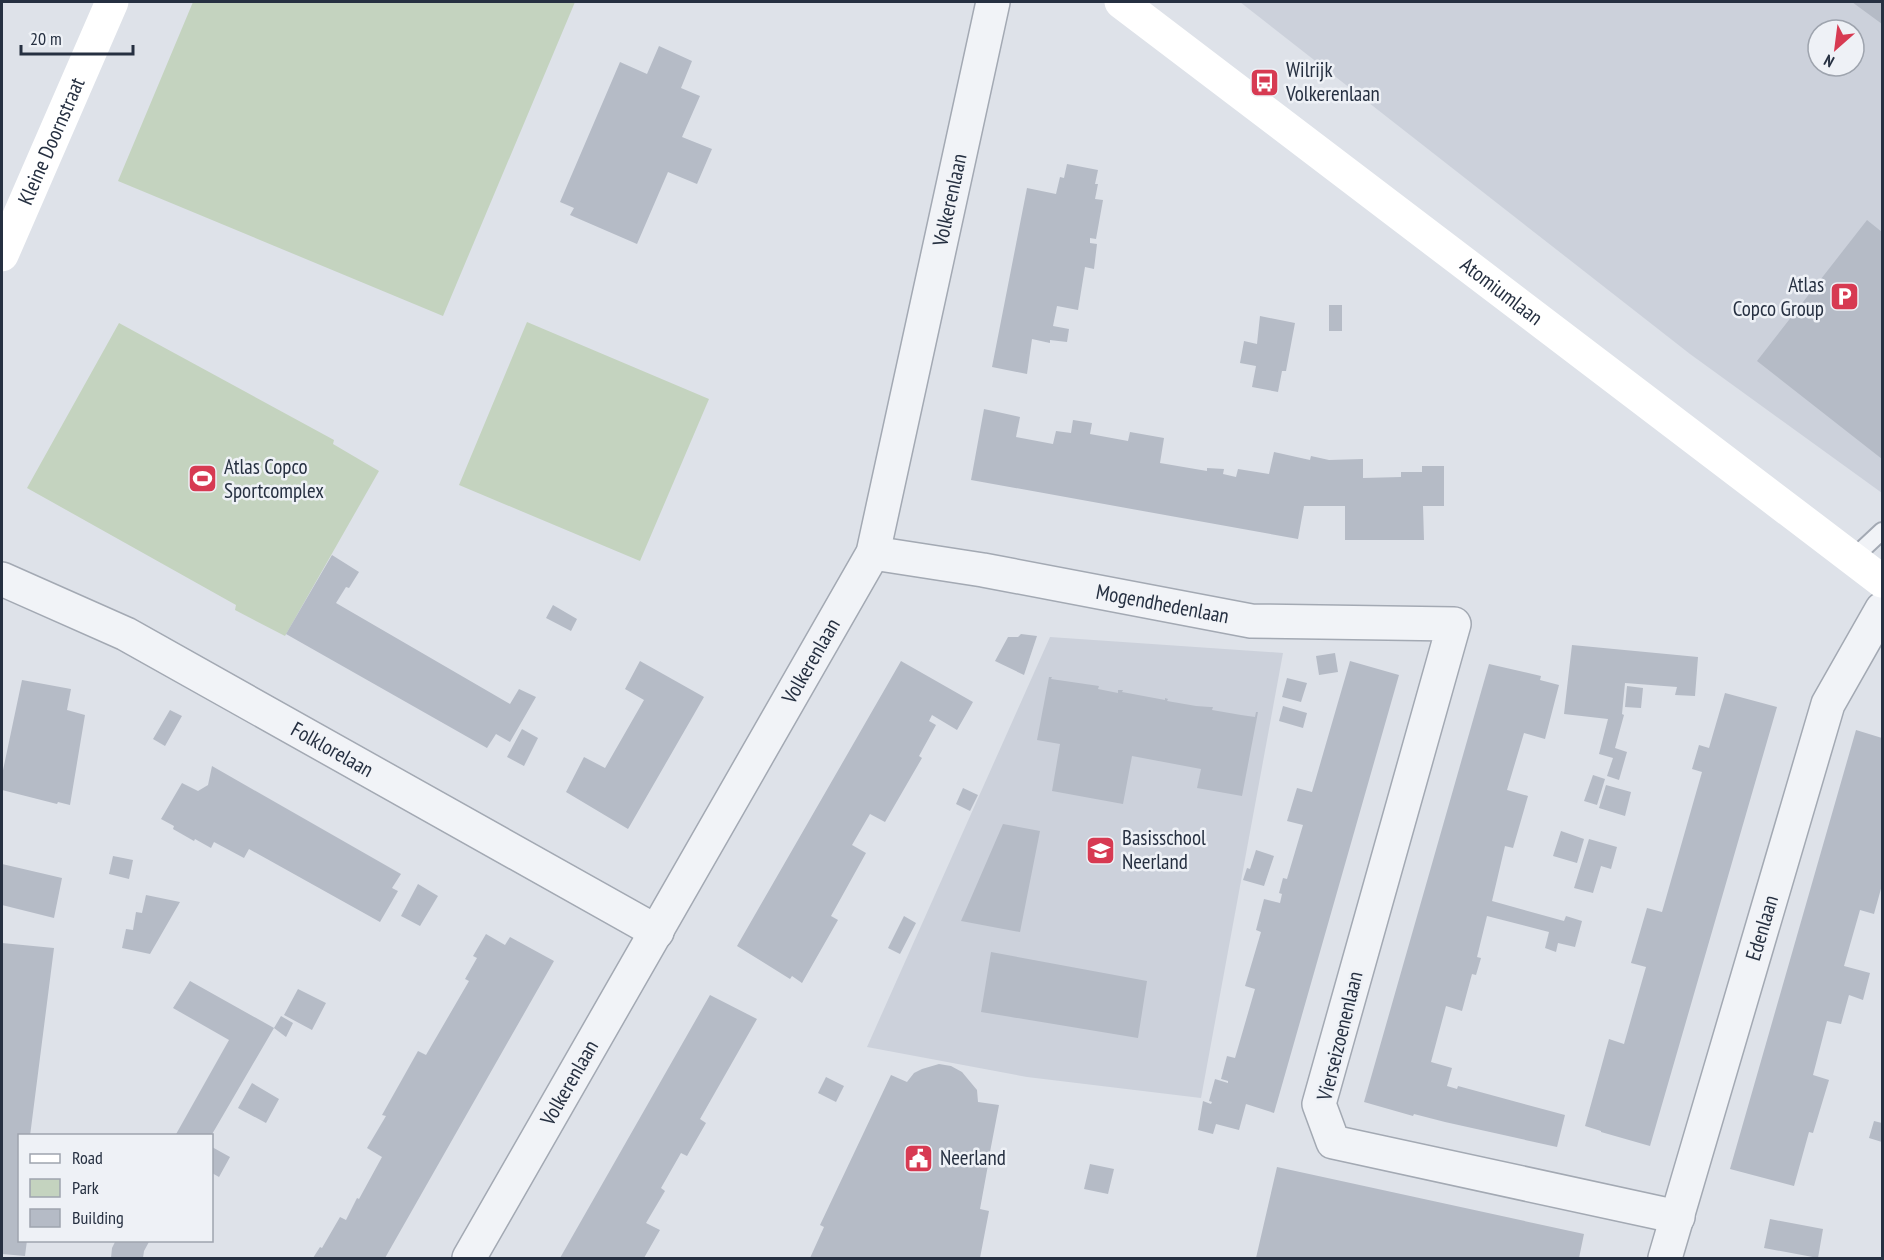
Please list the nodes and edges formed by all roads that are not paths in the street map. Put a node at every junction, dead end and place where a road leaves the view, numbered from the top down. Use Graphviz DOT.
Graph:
graph roads {
  1 [pos="112,2"];
  2 [pos="993,2"];
  3 [pos="1121,2"];
  4 [pos="3,255"];
  5 [pos="1882,531"];
  6 [pos="873,553"];
  7 [pos="1852,559"];
  8 [pos="2,579"];
  9 [pos="1882,582"];
  10 [pos="1882,609"];
  11 [pos="1454,624"];
  12 [pos="657,932"];
  13 [pos="1678,1217"];
  14 [pos="469,1258"];
  15 [pos="1665,1258"];
  1 -- 4 [label="street, Kleine Doornstraat"];
  2 -- 6 [label="street, Volkerenlaan"];
  3 -- 7 [label="street, Atomiumlaan"];
  5 -- 7 [label="lane"];
  6 -- 11 [label="street, Mogendhedenlaan"];
  6 -- 12 [label="street, Volkerenlaan"];
  7 -- 9 [label="street, Atomiumlaan"];
  8 -- 12 [label="street, Folklorelaan"];
  10 -- 13 [label="street, Edenlaan"];
  11 -- 13 [label="street, Vierseizoenenlaan"];
  12 -- 14 [label="street, Volkerenlaan"];
  13 -- 15 [label="street, Edenlaan"];
}
